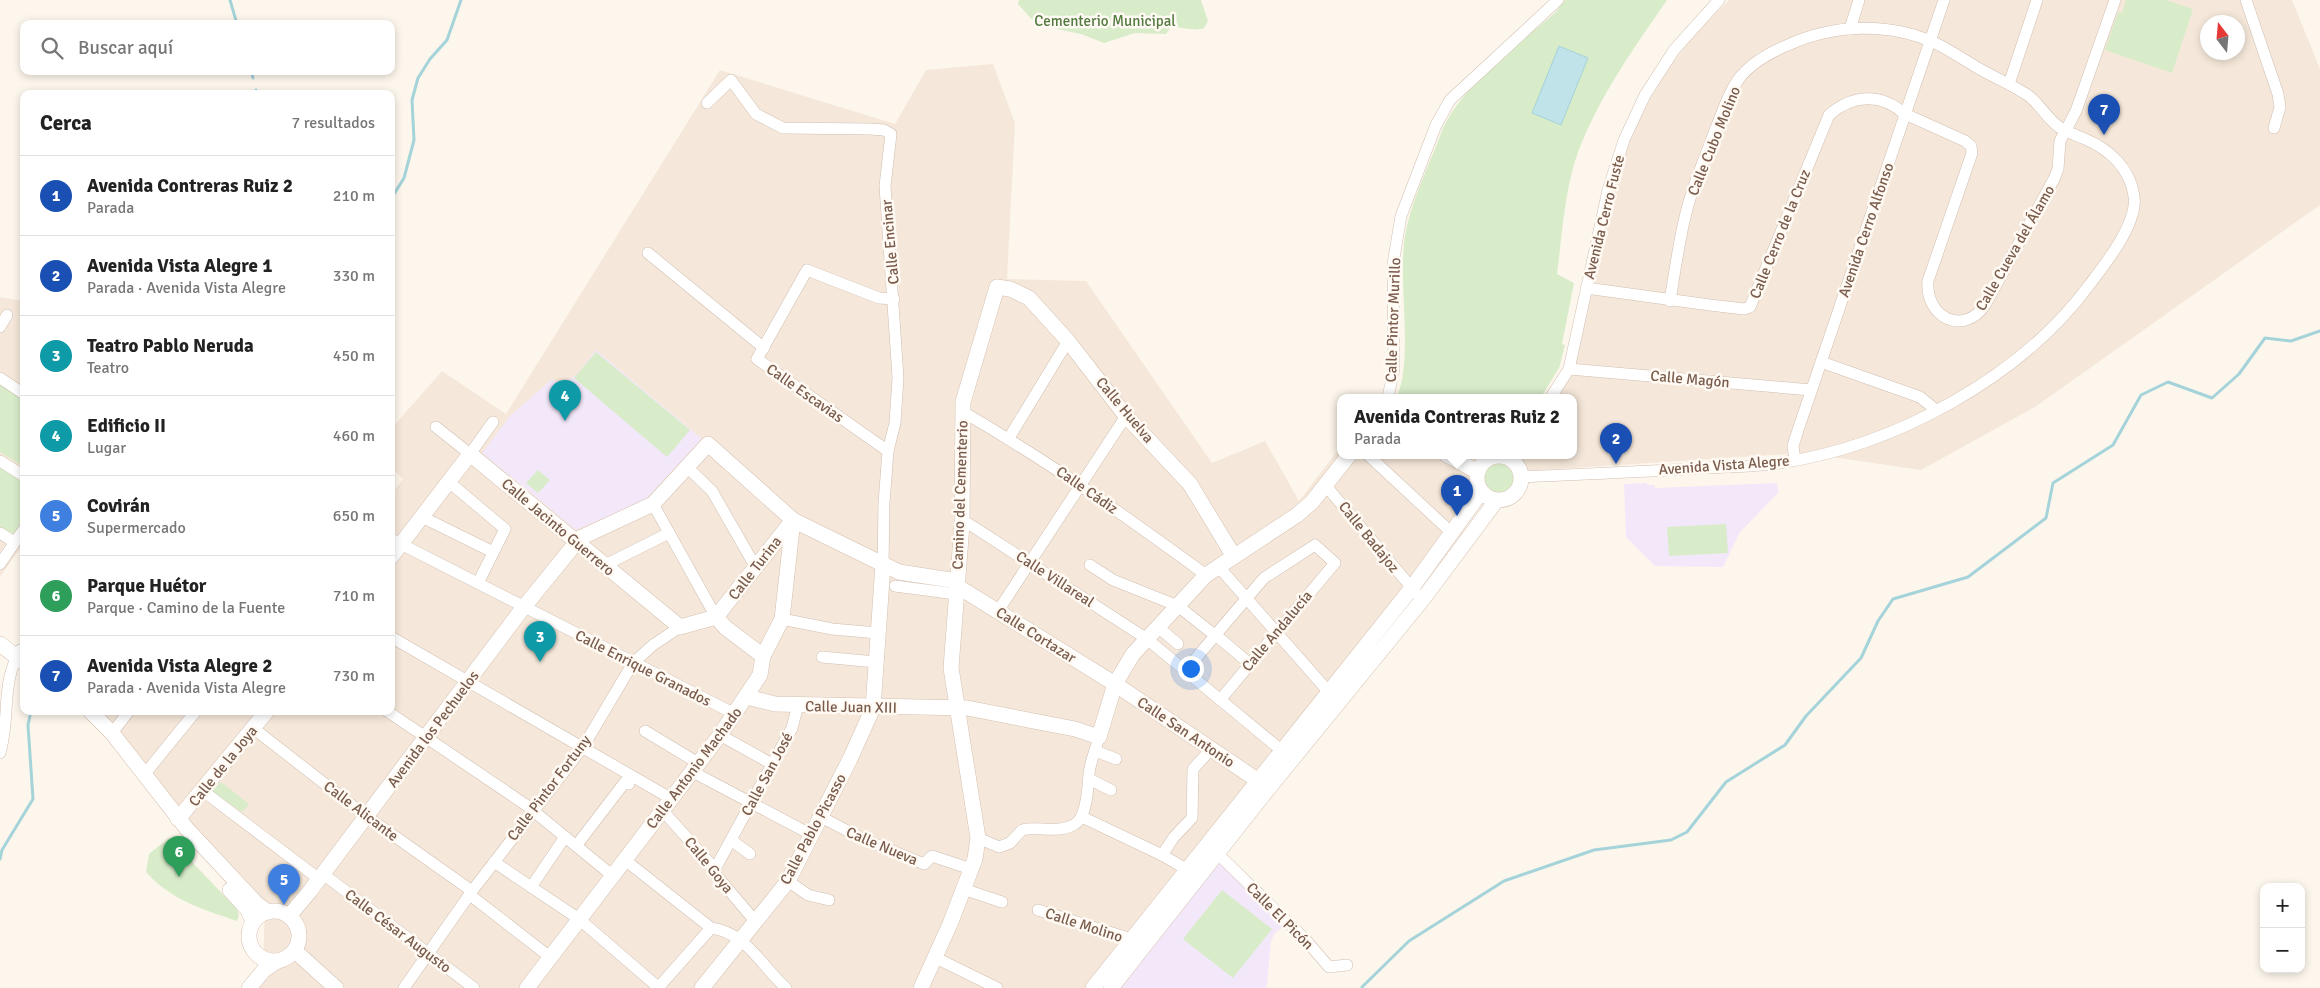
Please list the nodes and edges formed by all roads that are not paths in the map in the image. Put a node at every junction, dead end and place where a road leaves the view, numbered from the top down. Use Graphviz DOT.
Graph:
graph roads {
  1 [pos="1558,0"];
  2 [pos="1719,0"];
  3 [pos="1859,0"];
  4 [pos="1944,0"];
  5 [pos="2037,0"];
  6 [pos="2115,0"];
  7 [pos="2246,0"];
  8 [pos="1850,29"];
  9 [pos="1930,41"];
  10 [pos="2009,84"];
  11 [pos="707,104"];
  12 [pos="1905,114"];
  13 [pos="2274,128"];
  14 [pos="2066,131"];
  15 [pos="648,253"];
  16 [pos="997,287"];
  17 [pos="1586,288"];
  18 [pos="894,299"];
  19 [pos="1670,301"];
  20 [pos="7,315"];
  21 [pos="0,327"];
  22 [pos="1068,341"];
  23 [pos="764,348"];
  24 [pos="1821,362"];
  25 [pos="1569,369"];
  26 [pos="0,378"];
  27 [pos="1811,390"];
  28 [pos="20,391"];
  29 [pos="1389,394"];
  30 [pos="1553,394"];
  31 [pos="1936,410"];
  32 [pos="963,412"];
  33 [pos="1126,416"];
  34 [pos="493,422"];
  35 [pos="436,428"];
  36 [pos="1009,438"];
  37 [pos="888,452"];
  38 [pos="470,454"];
  39 [pos="1346,459"];
  40 [pos="1372,459"];
  41 [pos="1454,459"];
  42 [pos="1488,459"];
  43 [pos="1514,459"];
  44 [pos="0,460"];
  45 [pos="1795,460"];
  46 [pos="687,467"];
  47 [pos="1478,472"];
  48 [pos="20,473"];
  49 [pos="1522,477"];
  50 [pos="449,482"];
  51 [pos="1080,484"];
  52 [pos="1326,486"];
  53 [pos="1481,492"];
  54 [pos="1496,501"];
  55 [pos="653,504"];
  56 [pos="422,517"];
  57 [pos="793,520"];
  58 [pos="962,524"];
  59 [pos="0,533"];
  60 [pos="669,533"];
  61 [pos="20,534"];
  62 [pos="1453,534"];
  63 [pos="14,542"];
  64 [pos="396,542"];
  65 [pos="577,542"];
  66 [pos="493,552"];
  67 [pos="1233,555"];
  68 [pos="1029,562"];
  69 [pos="0,564"];
  70 [pos="605,565"];
  71 [pos="883,565"];
  72 [pos="1090,565"];
  73 [pos="755,566"];
  74 [pos="1212,570"];
  75 [pos="478,583"];
  76 [pos="895,586"];
  77 [pos="956,587"];
  78 [pos="1411,589"];
  79 [pos="1246,598"];
  80 [pos="1423,599"];
  81 [pos="1178,606"];
  82 [pos="523,608"];
  83 [pos="998,611"];
  84 [pos="716,617"];
  85 [pos="782,619"];
  86 [pos="680,627"];
  87 [pos="1158,627"];
  88 [pos="1276,633"];
  89 [pos="878,634"];
  90 [pos="0,635"];
  91 [pos="1215,635"];
  92 [pos="395,639"];
  93 [pos="1147,639"];
  94 [pos="0,644"];
  95 [pos="1178,644"];
  96 [pos="20,654"];
  97 [pos="20,654"];
  98 [pos="20,656"];
  99 [pos="763,656"];
  100 [pos="822,657"];
  101 [pos="876,662"];
  102 [pos="633,663"];
  103 [pos="1250,664"];
  104 [pos="1185,672"];
  105 [pos="468,682"];
  106 [pos="1115,684"];
  107 [pos="747,697"];
  108 [pos="1334,697"];
  109 [pos="1220,700"];
  110 [pos="798,705"];
  111 [pos="873,708"];
  112 [pos="956,708"];
  113 [pos="735,714"];
  114 [pos="94,715"];
  115 [pos="126,715"];
  116 [pos="193,715"];
  117 [pos="264,715"];
  118 [pos="393,715"];
  119 [pos="253,728"];
  120 [pos="645,731"];
  121 [pos="112,733"];
  122 [pos="426,736"];
  123 [pos="720,736"];
  124 [pos="1097,744"];
  125 [pos="583,748"];
  126 [pos="1212,748"];
  127 [pos="1282,750"];
  128 [pos="0,753"];
  129 [pos="1116,760"];
  130 [pos="772,764"];
  131 [pos="695,767"];
  132 [pos="144,775"];
  133 [pos="1090,779"];
  134 [pos="627,783"];
  135 [pos="1263,785"];
  136 [pos="1111,790"];
  137 [pos="203,791"];
  138 [pos="752,803"];
  139 [pos="666,804"];
  140 [pos="532,811"];
  141 [pos="366,816"];
  142 [pos="821,817"];
  143 [pos="1082,817"];
  144 [pos="178,819"];
  145 [pos="812,835"];
  146 [pos="565,837"];
  147 [pos="978,838"];
  148 [pos="731,840"];
  149 [pos="576,846"];
  150 [pos="750,854"];
  151 [pos="1218,854"];
  152 [pos="1162,855"];
  153 [pos="625,860"];
  154 [pos="494,862"];
  155 [pos="715,869"];
  156 [pos="971,869"];
  157 [pos="1193,873"];
  158 [pos="321,876"];
  159 [pos="613,876"];
  160 [pos="788,881"];
  161 [pos="531,887"];
  162 [pos="963,888"];
  163 [pos="471,893"];
  164 [pos="828,900"];
  165 [pos="1002,902"];
  166 [pos="1038,910"];
  167 [pos="268,912"];
  168 [pos="289,916"];
  169 [pos="579,920"];
  170 [pos="253,922"];
  171 [pos="755,922"];
  172 [pos="711,928"];
  173 [pos="740,940"];
  174 [pos="1136,944"];
  175 [pos="295,951"];
  176 [pos="256,954"];
  177 [pos="427,954"];
  178 [pos="550,957"];
  179 [pos="936,958"];
  180 [pos="276,962"];
  181 [pos="1347,966"];
  182 [pos="248,988"];
  183 [pos="336,988"];
  184 [pos="404,988"];
  185 [pos="474,988"];
  186 [pos="527,988"];
  187 [pos="659,988"];
  188 [pos="702,988"];
  189 [pos="786,988"];
  190 [pos="922,988"];
  191 [pos="997,988"];
  192 [pos="1094,988"];
  193 [pos="1111,988"];
  1 -- 29 [label="street, Calle Pintor Murillo"];
  2 -- 17 [label="street, Avenida Cerro Fuste"];
  3 -- 8 [label="street"];
  4 -- 9 [label="street, Avenida Cerro Alfonso"];
  5 -- 10 [label="street"];
  6 -- 14 [label="street"];
  7 -- 13 [label="street"];
  8 -- 9 [label="street, Calle Cubo Molino"];
  8 -- 19 [label="street, Calle Cubo Molino"];
  9 -- 10 [label="street, Calle Cubo Molino"];
  9 -- 12 [label="street, Avenida Cerro Alfonso"];
  10 -- 14 [label="street, Calle Cubo Molino"];
  11 -- 18 [label="street, Calle Encinar"];
  12 -- 14 [label="street, Calle Cueva del Álamo"];
  12 -- 19 [label="street, Calle Cerro de la Cruz"];
  12 -- 24 [label="street, Avenida Cerro Alfonso"];
  14 -- 31 [label="street, Avenida Vista Alegre"];
  15 -- 23 [label="street, Calle Escavias"];
  16 -- 22 [label="street, Calle Huelva"];
  16 -- 32 [label="street, Camino del Cementerio"];
  17 -- 19 [label="street, Calle Cerro de la Cruz"];
  17 -- 25 [label="street, Avenida Cerro Fuste"];
  18 -- 23 [label="street"];
  18 -- 37 [label="street, Calle Encinar"];
  20 -- 21 [label="street"];
  22 -- 33 [label="street, Calle Huelva"];
  22 -- 36 [label="street"];
  23 -- 37 [label="street, Calle Escavias"];
  24 -- 27 [label="street, Avenida Cerro Alfonso"];
  24 -- 31 [label="street"];
  25 -- 27 [label="street, Calle Magón"];
  25 -- 30 [label="street, Avenida Cerro Fuste"];
  26 -- 28 [label="street"];
  27 -- 45 [label="street, Avenida Cerro Alfonso"];
  31 -- 45 [label="street, Avenida Vista Alegre"];
  32 -- 36 [label="street, Calle Cádiz"];
  32 -- 58 [label="street, Camino del Cementerio"];
  33 -- 51 [label="street"];
  33 -- 67 [label="street, Calle Huelva"];
  34 -- 38 [label="street"];
  35 -- 38 [label="street, Calle Jacinto Guerrero"];
  36 -- 51 [label="street, Calle Cádiz"];
  37 -- 71 [label="street, Calle Encinar"];
  38 -- 50 [label="street"];
  38 -- 65 [label="street, Calle Jacinto Guerrero"];
  39 -- 52 [label="street"];
  40 -- 62 [label="street"];
  41 -- 47 [label="street"];
  42 -- 47 [label="street"];
  43 -- 49 [label="street"];
  44 -- 48 [label="street"];
  45 -- 49 [label="street, Avenida Vista Alegre"];
  46 -- 55 [label="street"];
  46 -- 57 [label="street"];
  46 -- 73 [label="street"];
  47 -- 53 [label="street"];
  49 -- 54 [label="street"];
  50 -- 56 [label="street"];
  50 -- 66 [label="street"];
  51 -- 68 [label="street"];
  51 -- 74 [label="street, Calle Cádiz"];
  52 -- 67 [label="street"];
  52 -- 78 [label="street, Calle Badajoz"];
  53 -- 54 [label="street"];
  53 -- 62 [label="street"];
  54 -- 80 [label="street"];
  55 -- 60 [label="street"];
  55 -- 65 [label="street"];
  56 -- 64 [label="street"];
  56 -- 66 [label="street"];
  57 -- 71 [label="street"];
  57 -- 73 [label="street, Calle Turina"];
  57 -- 85 [label="street, Calle Antonio Machado"];
  58 -- 68 [label="street, Calle Villareal"];
  58 -- 77 [label="street, Camino del Cementerio"];
  59 -- 63 [label="street"];
  60 -- 70 [label="street"];
  60 -- 84 [label="street"];
  61 -- 63 [label="street"];
  62 -- 78 [label="street"];
  63 -- 69 [label="street"];
  64 -- 75 [label="street, Calle Enrique Granados"];
  65 -- 70 [label="street, Calle Jacinto Guerrero"];
  65 -- 82 [label="street, Avenida los Pechuelos"];
  66 -- 75 [label="street"];
  67 -- 74 [label="street"];
  68 -- 83 [label="street"];
  68 -- 93 [label="street, Calle Villareal"];
  70 -- 86 [label="street, Calle Jacinto Guerrero"];
  71 -- 77 [label="street"];
  71 -- 89 [label="street"];
  72 -- 81 [label="street"];
  73 -- 84 [label="street, Calle Turina"];
  74 -- 79 [label="street, Calle Cádiz"];
  74 -- 81 [label="street"];
  75 -- 82 [label="street, Calle Enrique Granados"];
  76 -- 77 [label="street"];
  77 -- 83 [label="street, Calle Cortazar"];
  77 -- 112 [label="street, Camino del Cementerio"];
  78 -- 80 [label="street, Calle Badajoz"];
  78 -- 108 [label="street"];
  79 -- 88 [label="street, Calle Cádiz"];
  79 -- 88 [label="street, Calle Andalucía"];
  79 -- 91 [label="street"];
  80 -- 108 [label="street"];
  81 -- 87 [label="street"];
  81 -- 91 [label="street"];
  82 -- 102 [label="street, Calle Enrique Granados"];
  82 -- 105 [label="street, Avenida los Pechuelos"];
  83 -- 106 [label="street, Calle Cortazar"];
  84 -- 86 [label="street, Calle Pintor Fortuny"];
  84 -- 99 [label="street"];
  85 -- 89 [label="street"];
  85 -- 99 [label="street, Calle Antonio Machado"];
  86 -- 102 [label="street, Calle Pintor Fortuny"];
  87 -- 93 [label="street"];
  87 -- 95 [label="street"];
  88 -- 103 [label="street, Calle Andalucía"];
  88 -- 108 [label="street, Calle Cádiz"];
  89 -- 101 [label="street"];
  90 -- 96 [label="street"];
  91 -- 103 [label="street"];
  91 -- 104 [label="street"];
  92 -- 105 [label="street, Calle Goya"];
  93 -- 104 [label="street, Calle Villareal"];
  93 -- 106 [label="street"];
  94 -- 97 [label="street"];
  98 -- 128 [label="street"];
  99 -- 107 [label="street, Calle Antonio Machado"];
  100 -- 101 [label="street"];
  101 -- 111 [label="street"];
  102 -- 113 [label="street, Calle Enrique Granados"];
  102 -- 125 [label="street, Calle Pintor Fortuny"];
  103 -- 109 [label="street, Calle Andalucía"];
  104 -- 109 [label="street, Calle Villareal"];
  105 -- 122 [label="street, Avenida los Pechuelos"];
  105 -- 125 [label="street, Calle Goya"];
  106 -- 124 [label="street"];
  106 -- 126 [label="street, Calle San Antonio"];
  107 -- 110 [label="street, Calle Juan XIII"];
  107 -- 113 [label="street, Calle Antonio Machado"];
  108 -- 127 [label="street"];
  108 -- 135 [label="street"];
  109 -- 127 [label="street, Calle Villareal"];
  110 -- 111 [label="street, Calle Juan XIII"];
  110 -- 130 [label="street, Calle San José"];
  111 -- 112 [label="street, Calle Juan XIII"];
  111 -- 142 [label="street, Calle Pablo Picasso"];
  112 -- 124 [label="street, Calle Juan XIII"];
  112 -- 147 [label="street, Camino del Cementerio"];
  113 -- 123 [label="street, Calle Antonio Machado"];
  114 -- 121 [label="street"];
  115 -- 121 [label="street"];
  116 -- 132 [label="street"];
  117 -- 119 [label="street, Calle de la Joya"];
  118 -- 122 [label="street"];
  119 -- 137 [label="street, Calle de la Joya"];
  119 -- 141 [label="street, Calle Alicante"];
  120 -- 131 [label="street"];
  121 -- 132 [label="street"];
  122 -- 140 [label="street"];
  122 -- 141 [label="street, Avenida los Pechuelos"];
  123 -- 130 [label="street"];
  123 -- 131 [label="street, Calle Antonio Machado"];
  124 -- 129 [label="street"];
  124 -- 133 [label="street"];
  125 -- 139 [label="street, Calle Goya"];
  125 -- 140 [label="street, Calle Pintor Fortuny"];
  126 -- 135 [label="street, Calle San Antonio"];
  126 -- 152 [label="street"];
  127 -- 135 [label="street"];
  130 -- 138 [label="street, Calle San José"];
  131 -- 138 [label="street"];
  131 -- 139 [label="street, Calle Antonio Machado"];
  132 -- 144 [label="street"];
  133 -- 136 [label="street"];
  133 -- 143 [label="street"];
  134 -- 149 [label="street"];
  135 -- 151 [label="street"];
  135 -- 157 [label="street"];
  137 -- 144 [label="street, Calle de la Joya"];
  137 -- 158 [label="street, Calle César Augusto"];
  138 -- 145 [label="street"];
  138 -- 148 [label="street, Calle San José"];
  139 -- 153 [label="street, Calle Antonio Machado"];
  139 -- 155 [label="street, Calle Goya"];
  140 -- 146 [label="street"];
  140 -- 154 [label="street, Calle Pintor Fortuny"];
  141 -- 158 [label="street, Avenida los Pechuelos"];
  141 -- 163 [label="street, Calle Alicante"];
  142 -- 145 [label="street, Calle Pablo Picasso"];
  142 -- 156 [label="street, Calle Nueva"];
  143 -- 147 [label="street"];
  143 -- 152 [label="street"];
  144 -- 167 [label="street"];
  144 -- 170 [label="street"];
  145 -- 160 [label="street, Calle Pablo Picasso"];
  146 -- 149 [label="street"];
  146 -- 161 [label="street"];
  147 -- 156 [label="street"];
  148 -- 150 [label="street"];
  148 -- 155 [label="street, Calle San José"];
  149 -- 159 [label="street"];
  151 -- 157 [label="street"];
  151 -- 181 [label="street, Calle El Picón"];
  152 -- 157 [label="street"];
  153 -- 159 [label="street, Calle Antonio Machado"];
  153 -- 172 [label="street"];
  154 -- 161 [label="street"];
  154 -- 163 [label="street, Calle Pintor Fortuny"];
  155 -- 171 [label="street, Calle Goya"];
  156 -- 162 [label="street"];
  157 -- 174 [label="street"];
  158 -- 168 [label="street, Avenida los Pechuelos"];
  158 -- 177 [label="street, Calle César Augusto"];
  159 -- 169 [label="street, Calle Antonio Machado"];
  160 -- 164 [label="street"];
  160 -- 171 [label="street, Calle Pablo Picasso"];
  161 -- 169 [label="street"];
  162 -- 165 [label="street"];
  162 -- 179 [label="street"];
  163 -- 177 [label="street, Calle Pintor Fortuny"];
  163 -- 178 [label="street, Calle Alicante"];
  166 -- 174 [label="street, Calle Molino"];
  167 -- 168 [label="street"];
  167 -- 170 [label="street"];
  168 -- 175 [label="street"];
  169 -- 178 [label="street, Calle Antonio Machado"];
  169 -- 187 [label="street"];
  170 -- 176 [label="street"];
  171 -- 173 [label="street, Calle Pablo Picasso"];
  172 -- 173 [label="street"];
  172 -- 187 [label="street"];
  173 -- 188 [label="street, Calle Pablo Picasso"];
  173 -- 189 [label="street"];
  174 -- 192 [label="street"];
  174 -- 193 [label="street"];
  175 -- 180 [label="street"];
  175 -- 183 [label="street"];
  176 -- 180 [label="street"];
  176 -- 182 [label="street"];
  177 -- 184 [label="street, Calle Pintor Fortuny"];
  177 -- 185 [label="street, Calle César Augusto"];
  178 -- 186 [label="street, Calle Antonio Machado"];
  179 -- 190 [label="street"];
  179 -- 191 [label="street"];
  180 -- 182 [label="street"];
}
